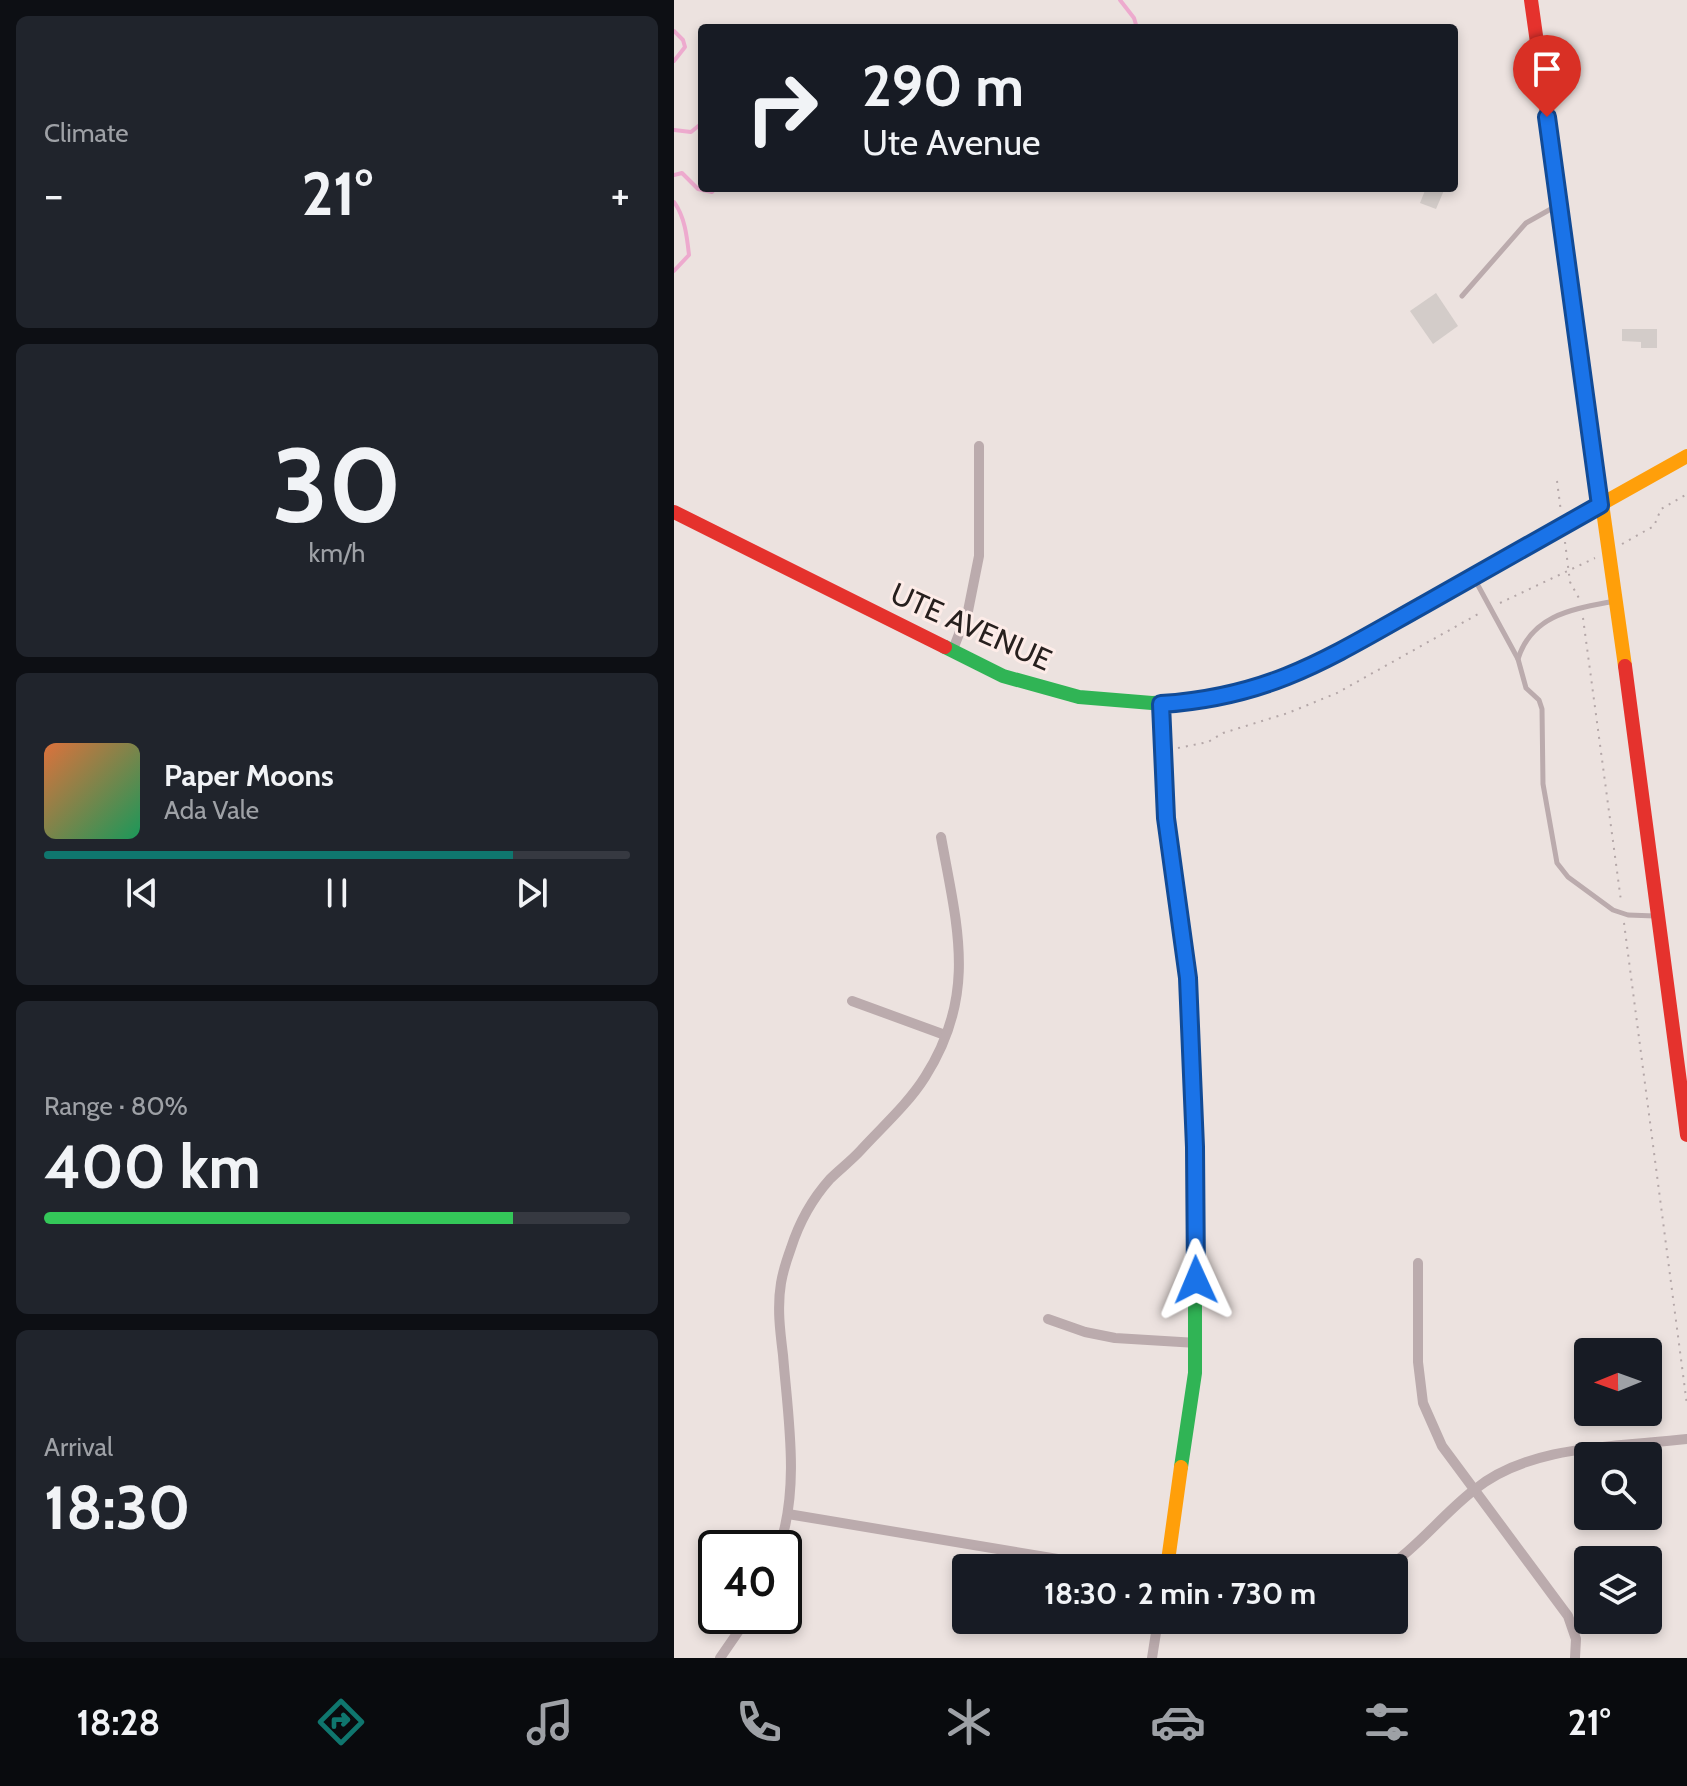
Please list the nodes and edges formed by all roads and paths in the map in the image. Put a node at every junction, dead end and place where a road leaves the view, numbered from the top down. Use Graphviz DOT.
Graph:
graph roads {
  1 [pos="1531,0"];
  2 [pos="1559,205"];
  3 [pos="1462,296"];
  4 [pos="979,446"];
  5 [pos="1687,456"];
  6 [pos="1557,481"];
  7 [pos="1687,494"];
  8 [pos="1600,505"];
  9 [pos="674,512"];
  10 [pos="1563,526"];
  11 [pos="1608,552"];
  12 [pos="1568,572"];
  13 [pos="1473,577"];
  14 [pos="1616,601"];
  15 [pos="1582,607"];
  16 [pos="1491,608"];
  17 [pos="952,652"];
  18 [pos="1518,659"];
  19 [pos="1161,704"];
  20 [pos="1163,749"];
  21 [pos="941,837"];
  22 [pos="1623,914"];
  23 [pos="1658,916"];
  24 [pos="852,1001"];
  25 [pos="945,1035"];
  26 [pos="1687,1135"];
  27 [pos="1418,1263"];
  28 [pos="1048,1319"];
  29 [pos="1197,1343"];
  30 [pos="1687,1405"];
  31 [pos="1687,1439"];
  32 [pos="1476,1488"];
  33 [pos="788,1514"];
  34 [pos="784,1530"];
  35 [pos="1028,1554"];
  36 [pos="1169,1554"];
  37 [pos="1407,1554"];
  38 [pos="737,1634"];
  39 [pos="1156,1634"];
  40 [pos="720,1658"];
  41 [pos="1152,1658"];
  42 [pos="1575,1658"];
  1 -- 2 [label="street"];
  2 -- 3 [label="lane"];
  2 -- 8 [label="street"];
  4 -- 17 [label="street"];
  5 -- 8 [label="street, UTE AVENUE"];
  6 -- 10 [label="path"];
  7 -- 11 [label="path"];
  8 -- 10 [label="street, UTE AVENUE"];
  8 -- 11 [label="street"];
  9 -- 17 [label="street, UTE AVENUE"];
  10 -- 12 [label="path"];
  10 -- 13 [label="street, UTE AVENUE"];
  11 -- 12 [label="path"];
  11 -- 14 [label="street"];
  12 -- 15 [label="path"];
  12 -- 16 [label="path"];
  13 -- 16 [label="lane"];
  13 -- 19 [label="street, UTE AVENUE"];
  14 -- 15 [label="lane"];
  14 -- 23 [label="street"];
  15 -- 18 [label="lane"];
  15 -- 22 [label="path"];
  16 -- 18 [label="lane"];
  16 -- 20 [label="path"];
  17 -- 19 [label="street, UTE AVENUE"];
  18 -- 22 [label="lane"];
  19 -- 20 [label="street"];
  20 -- 29 [label="street"];
  21 -- 25 [label="street"];
  22 -- 23 [label="lane"];
  22 -- 30 [label="path"];
  23 -- 26 [label="street"];
  24 -- 25 [label="street"];
  25 -- 33 [label="street"];
  27 -- 32 [label="street"];
  28 -- 29 [label="street"];
  29 -- 36 [label="street"];
  31 -- 32 [label="street"];
  32 -- 37 [label="street"];
  32 -- 42 [label="street"];
  33 -- 34 [label="street"];
  33 -- 35 [label="street"];
  38 -- 40 [label="street"];
  39 -- 41 [label="street"];
}
